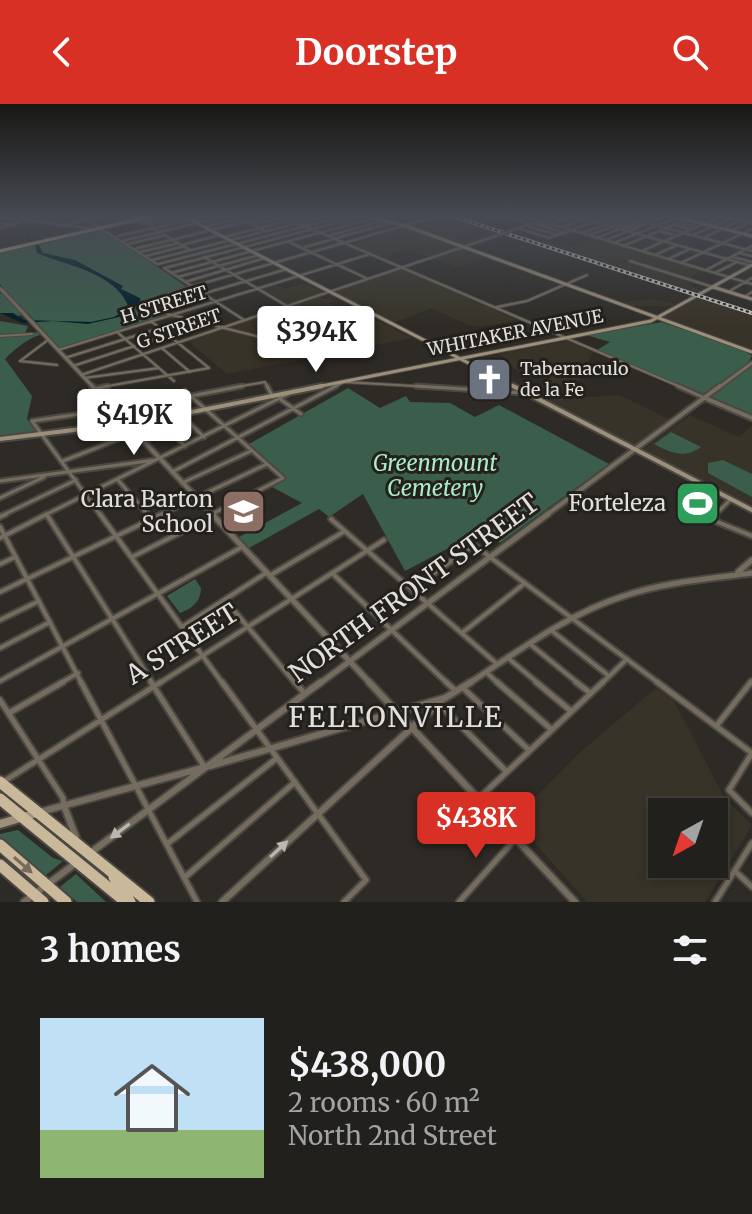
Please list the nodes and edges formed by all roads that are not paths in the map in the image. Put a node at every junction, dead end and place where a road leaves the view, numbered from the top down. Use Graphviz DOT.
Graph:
graph roads {
  1 [pos="140,252"];
  2 [pos="158,252"];
  3 [pos="182,252"];
  4 [pos="195,252"];
  5 [pos="205,252"];
  6 [pos="225,252"];
  7 [pos="246,252"];
  8 [pos="253,252"];
  9 [pos="311,252"];
  10 [pos="366,252"];
  11 [pos="447,252"];
  12 [pos="478,252"];
  13 [pos="646,252"];
  14 [pos="661,252"];
  15 [pos="683,252"];
  16 [pos="703,252"];
  17 [pos="740,252"];
  18 [pos="198,254"];
  19 [pos="370,254"];
  20 [pos="259,255"];
  21 [pos="655,255"];
  22 [pos="146,256"];
  23 [pos="752,256"];
  24 [pos="732,257"];
  25 [pos="204,258"];
  26 [pos="265,258"];
  27 [pos="668,259"];
  28 [pos="727,259"];
  29 [pos="152,260"];
  30 [pos="630,261"];
  31 [pos="211,262"];
  32 [pos="737,262"];
  33 [pos="274,263"];
  34 [pos="681,263"];
  35 [pos="158,264"];
  36 [pos="337,264"];
  37 [pos="752,265"];
  38 [pos="219,266"];
  39 [pos="401,267"];
  40 [pos="165,268"];
  41 [pos="287,269"];
  42 [pos="226,270"];
  43 [pos="706,270"];
  44 [pos="171,273"];
  45 [pos="715,273"];
  46 [pos="233,275"];
  47 [pos="587,275"];
  48 [pos="299,276"];
  49 [pos="178,277"];
  50 [pos="730,277"];
  51 [pos="752,278"];
  52 [pos="368,279"];
  53 [pos="246,281"];
  54 [pos="185,282"];
  55 [pos="746,282"];
  56 [pos="566,284"];
  57 [pos="752,284"];
  58 [pos="192,287"];
  59 [pos="713,287"];
  60 [pos="258,289"];
  61 [pos="2,291"];
  62 [pos="329,292"];
  63 [pos="728,292"];
  64 [pos="752,292"];
  65 [pos="203,294"];
  66 [pos="744,297"];
  67 [pos="158,298"];
  68 [pos="752,299"];
  69 [pos="215,302"];
  70 [pos="287,306"];
  71 [pos="494,307"];
  72 [pos="640,311"];
  73 [pos="172,315"];
  74 [pos="657,317"];
  75 [pos="244,320"];
  76 [pos="151,321"];
  77 [pos="645,322"];
  78 [pos="674,324"];
  79 [pos="160,328"];
  80 [pos="222,328"];
  81 [pos="117,332"];
  82 [pos="32,334"];
  83 [pos="168,335"];
  84 [pos="0,336"];
  85 [pos="264,338"];
  86 [pos="564,338"];
  87 [pos="47,339"];
  88 [pos="125,339"];
  89 [pos="178,342"];
  90 [pos="134,346"];
  91 [pos="162,348"];
  92 [pos="58,350"];
  93 [pos="752,352"];
  94 [pos="448,353"];
  95 [pos="143,354"];
  96 [pos="65,358"];
  97 [pos="459,359"];
  98 [pos="449,361"];
  99 [pos="752,363"];
  100 [pos="57,365"];
  101 [pos="73,366"];
  102 [pos="159,368"];
  103 [pos="190,372"];
  104 [pos="83,376"];
  105 [pos="169,377"];
  106 [pos="174,381"];
  107 [pos="344,382"];
  108 [pos="94,389"];
  109 [pos="185,391"];
  110 [pos="291,393"];
  111 [pos="525,393"];
  112 [pos="190,396"];
  113 [pos="272,396"];
  114 [pos="175,398"];
  115 [pos="705,398"];
  116 [pos="279,399"];
  117 [pos="111,408"];
  118 [pos="294,409"];
  119 [pos="206,410"];
  120 [pos="301,414"];
  121 [pos="179,415"];
  122 [pos="752,418"];
  123 [pos="158,419"];
  124 [pos="126,424"];
  125 [pos="225,426"];
  126 [pos="134,433"];
  127 [pos="41,434"];
  128 [pos="204,437"];
  129 [pos="238,438"];
  130 [pos="0,439"];
  131 [pos="185,446"];
  132 [pos="252,450"];
  133 [pos="635,450"];
  134 [pos="159,459"];
  135 [pos="63,461"];
  136 [pos="267,464"];
  137 [pos="70,472"];
  138 [pos="172,472"];
  139 [pos="49,475"];
  140 [pos="76,480"];
  141 [pos="118,480"];
  142 [pos="0,481"];
  143 [pos="182,483"];
  144 [pos="87,495"];
  145 [pos="0,498"];
  146 [pos="196,498"];
  147 [pos="731,499"];
  148 [pos="752,510"];
  149 [pos="47,515"];
  150 [pos="212,515"];
  151 [pos="0,517"];
  152 [pos="151,519"];
  153 [pos="331,519"];
  154 [pos="0,527"];
  155 [pos="345,531"];
  156 [pos="116,536"];
  157 [pos="752,536"];
  158 [pos="2,537"];
  159 [pos="384,540"];
  160 [pos="242,547"];
  161 [pos="367,551"];
  162 [pos="16,557"];
  163 [pos="74,557"];
  164 [pos="132,557"];
  165 [pos="490,557"];
  166 [pos="751,561"];
  167 [pos="0,564"];
  168 [pos="332,573"];
  169 [pos="752,573"];
  170 [pos="736,574"];
  171 [pos="268,575"];
  172 [pos="28,579"];
  173 [pos="525,583"];
  174 [pos="411,589"];
  175 [pos="0,592"];
  176 [pos="158,593"];
  177 [pos="291,599"];
  178 [pos="39,601"];
  179 [pos="226,601"];
  180 [pos="428,603"];
  181 [pos="113,618"];
  182 [pos="572,618"];
  183 [pos="0,620"];
  184 [pos="50,622"];
  185 [pos="247,626"];
  186 [pos="182,627"];
  187 [pos="391,630"];
  188 [pos="551,631"];
  189 [pos="462,633"];
  190 [pos="530,644"];
  191 [pos="63,646"];
  192 [pos="0,648"];
  193 [pos="203,655"];
  194 [pos="508,658"];
  195 [pos="627,659"];
  196 [pos="349,661"];
  197 [pos="498,664"];
  198 [pos="486,672"];
  199 [pos="78,673"];
  200 [pos="609,676"];
  201 [pos="0,681"];
  202 [pos="752,681"];
  203 [pos="154,686"];
  204 [pos="462,687"];
  205 [pos="456,691"];
  206 [pos="590,693"];
  207 [pos="305,694"];
  208 [pos="445,698"];
  209 [pos="0,700"];
  210 [pos="438,703"];
  211 [pos="395,710"];
  212 [pos="571,711"];
  213 [pos="9,713"];
  214 [pos="101,719"];
  215 [pos="717,726"];
  216 [pos="411,727"];
  217 [pos="257,729"];
  218 [pos="551,729"];
  219 [pos="270,747"];
  220 [pos="529,750"];
  221 [pos="752,753"];
  222 [pos="277,758"];
  223 [pos="38,759"];
  224 [pos="205,767"];
  225 [pos="507,771"];
  226 [pos="295,782"];
  227 [pos="0,783"];
  228 [pos="136,785"];
  229 [pos="0,799"];
  230 [pos="478,799"];
  231 [pos="64,806"];
  232 [pos="148,809"];
  233 [pos="317,812"];
  234 [pos="38,813"];
  235 [pos="752,813"];
  236 [pos="22,818"];
  237 [pos="0,824"];
  238 [pos="516,838"];
  239 [pos="0,845"];
  240 [pos="167,845"];
  241 [pos="751,847"];
  242 [pos="85,850"];
  243 [pos="77,862"];
  244 [pos="0,865"];
  245 [pos="109,869"];
  246 [pos="735,871"];
  247 [pos="184,878"];
  248 [pos="47,885"];
  249 [pos="752,887"];
  250 [pos="465,895"];
  251 [pos="33,899"];
  252 [pos="66,902"];
  253 [pos="128,902"];
  254 [pos="149,902"];
  255 [pos="197,902"];
  256 [pos="222,902"];
  257 [pos="344,902"];
  258 [pos="459,902"];
  259 [pos="470,902"];
  260 [pos="575,902"];
  261 [pos="715,902"];
  1 -- 22 [label="street"];
  2 -- 22 [label="street"];
  3 -- 29 [label="street"];
  4 -- 18 [label="street"];
  5 -- 18 [label="street"];
  6 -- 25 [label="street"];
  7 -- 31 [label="street"];
  8 -- 20 [label="main road"];
  9 -- 33 [label="street"];
  9 -- 36 [label="street"];
  10 -- 19 [label="street"];
  11 -- 39 [label="street, G STREET"];
  12 -- 56 [label="main road"];
  13 -- 21 [label="street"];
  14 -- 21 [label="street"];
  15 -- 27 [label="street"];
  16 -- 28 [label="street"];
  16 -- 34 [label="street"];
  17 -- 23 [label="street"];
  17 -- 24 [label="street"];
  18 -- 25 [label="street"];
  18 -- 35 [label="street"];
  19 -- 36 [label="street, H STREET"];
  19 -- 39 [label="street"];
  20 -- 26 [label="main road"];
  20 -- 38 [label="street"];
  21 -- 27 [label="street"];
  22 -- 29 [label="street"];
  24 -- 28 [label="street"];
  24 -- 37 [label="street"];
  25 -- 31 [label="street"];
  25 -- 40 [label="street"];
  26 -- 33 [label="main road"];
  26 -- 42 [label="street"];
  27 -- 34 [label="street"];
  28 -- 32 [label="street"];
  28 -- 43 [label="street"];
  29 -- 35 [label="street"];
  30 -- 59 [label="street"];
  31 -- 38 [label="street"];
  31 -- 44 [label="street"];
  32 -- 37 [label="street"];
  32 -- 45 [label="street"];
  33 -- 41 [label="main road"];
  33 -- 46 [label="street"];
  34 -- 43 [label="street"];
  35 -- 40 [label="street"];
  36 -- 48 [label="street, H STREET"];
  36 -- 52 [label="street"];
  37 -- 50 [label="main road, WHITAKER AVENUE"];
  38 -- 42 [label="street"];
  38 -- 49 [label="street"];
  39 -- 52 [label="street, G STREET"];
  39 -- 71 [label="street"];
  40 -- 44 [label="street"];
  41 -- 48 [label="main road"];
  41 -- 53 [label="street"];
  42 -- 46 [label="street"];
  42 -- 54 [label="street"];
  43 -- 45 [label="street"];
  44 -- 49 [label="street"];
  45 -- 50 [label="street"];
  46 -- 53 [label="street"];
  46 -- 58 [label="street"];
  47 -- 56 [label="street"];
  48 -- 60 [label="street, H STREET"];
  48 -- 62 [label="main road"];
  49 -- 54 [label="street"];
  50 -- 55 [label="street"];
  50 -- 59 [label="main road, WHITAKER AVENUE"];
  51 -- 55 [label="street"];
  52 -- 62 [label="street, G STREET"];
  53 -- 60 [label="street"];
  53 -- 65 [label="street"];
  54 -- 58 [label="street"];
  55 -- 57 [label="street"];
  55 -- 63 [label="street"];
  56 -- 71 [label="street"];
  56 -- 72 [label="main road"];
  58 -- 65 [label="street"];
  58 -- 67 [label="street"];
  59 -- 63 [label="main road"];
  59 -- 74 [label="main road, WHITAKER AVENUE"];
  60 -- 69 [label="street, H STREET"];
  60 -- 70 [label="street"];
  61 -- 87 [label="street"];
  62 -- 70 [label="street, G STREET"];
  62 -- 94 [label="main road"];
  63 -- 66 [label="main road"];
  64 -- 66 [label="street"];
  65 -- 67 [label="street"];
  65 -- 69 [label="street"];
  66 -- 68 [label="main road"];
  67 -- 73 [label="street"];
  69 -- 73 [label="street, H STREET"];
  69 -- 75 [label="street"];
  70 -- 75 [label="street, G STREET"];
  71 -- 86 [label="street"];
  72 -- 74 [label="main road"];
  72 -- 77 [label="main road"];
  73 -- 76 [label="street, H STREET"];
  73 -- 80 [label="street"];
  74 -- 77 [label="main road, WHITAKER AVENUE"];
  74 -- 78 [label="main road"];
  75 -- 80 [label="street, G STREET"];
  76 -- 79 [label="street"];
  76 -- 81 [label="street, H STREET"];
  77 -- 78 [label="main road"];
  77 -- 86 [label="main road, WHITAKER AVENUE"];
  78 -- 93 [label="main road"];
  79 -- 83 [label="street"];
  79 -- 88 [label="street"];
  80 -- 85 [label="street"];
  80 -- 89 [label="street, G STREET"];
  81 -- 88 [label="street"];
  81 -- 92 [label="street, H STREET"];
  82 -- 84 [label="street"];
  83 -- 89 [label="street"];
  83 -- 90 [label="street"];
  86 -- 97 [label="main road, WHITAKER AVENUE"];
  86 -- 115 [label="street"];
  87 -- 92 [label="street"];
  87 -- 100 [label="street"];
  88 -- 90 [label="street"];
  88 -- 96 [label="street"];
  89 -- 91 [label="street, G STREET"];
  89 -- 103 [label="street"];
  90 -- 95 [label="street"];
  90 -- 101 [label="street"];
  91 -- 95 [label="street, G STREET"];
  91 -- 103 [label="street"];
  92 -- 96 [label="street"];
  94 -- 97 [label="main road"];
  94 -- 98 [label="main road"];
  95 -- 102 [label="street"];
  95 -- 104 [label="street, G STREET"];
  96 -- 101 [label="street"];
  97 -- 98 [label="main road, WHITAKER AVENUE"];
  97 -- 111 [label="main road"];
  98 -- 107 [label="main road, WHITAKER AVENUE"];
  99 -- 115 [label="street, NORTH FRONT STREET"];
  101 -- 104 [label="street"];
  102 -- 104 [label="street"];
  102 -- 105 [label="street"];
  103 -- 105 [label="street"];
  104 -- 108 [label="street"];
  105 -- 106 [label="street"];
  105 -- 108 [label="street"];
  107 -- 110 [label="main road, WHITAKER AVENUE"];
  107 -- 111 [label="street"];
  107 -- 118 [label="street"];
  108 -- 117 [label="street"];
  109 -- 112 [label="street"];
  110 -- 113 [label="main road, WHITAKER AVENUE"];
  110 -- 116 [label="street"];
  111 -- 133 [label="main road"];
  112 -- 113 [label="street"];
  112 -- 114 [label="street"];
  112 -- 119 [label="street"];
  113 -- 116 [label="street"];
  113 -- 119 [label="main road, WHITAKER AVENUE"];
  114 -- 117 [label="street"];
  114 -- 121 [label="street"];
  115 -- 122 [label="street"];
  115 -- 133 [label="street, NORTH FRONT STREET"];
  116 -- 118 [label="street"];
  116 -- 125 [label="street"];
  117 -- 124 [label="street"];
  117 -- 127 [label="street"];
  118 -- 120 [label="street"];
  118 -- 129 [label="street"];
  119 -- 121 [label="main road, WHITAKER AVENUE"];
  119 -- 125 [label="street"];
  121 -- 123 [label="main road, WHITAKER AVENUE"];
  121 -- 128 [label="street"];
  123 -- 124 [label="main road, WHITAKER AVENUE"];
  123 -- 131 [label="street"];
  124 -- 126 [label="street"];
  124 -- 127 [label="main road, WHITAKER AVENUE"];
  125 -- 128 [label="street"];
  125 -- 129 [label="street"];
  126 -- 134 [label="street"];
  126 -- 135 [label="street"];
  127 -- 130 [label="main road, WHITAKER AVENUE"];
  127 -- 135 [label="street"];
  128 -- 131 [label="street"];
  129 -- 132 [label="street"];
  129 -- 138 [label="street"];
  131 -- 134 [label="street"];
  132 -- 136 [label="street"];
  132 -- 143 [label="street"];
  133 -- 147 [label="main road"];
  133 -- 165 [label="street, NORTH FRONT STREET"];
  134 -- 137 [label="street"];
  134 -- 138 [label="street"];
  134 -- 141 [label="street"];
  135 -- 137 [label="street"];
  136 -- 146 [label="street"];
  136 -- 150 [label="street"];
  137 -- 139 [label="street"];
  137 -- 140 [label="street"];
  138 -- 143 [label="street"];
  139 -- 142 [label="street"];
  139 -- 145 [label="street"];
  140 -- 144 [label="street"];
  140 -- 151 [label="street"];
  141 -- 144 [label="street"];
  141 -- 152 [label="street"];
  143 -- 146 [label="street"];
  144 -- 149 [label="street"];
  144 -- 156 [label="street"];
  146 -- 150 [label="street"];
  146 -- 152 [label="street"];
  147 -- 148 [label="main road"];
  147 -- 157 [label="street"];
  149 -- 158 [label="street"];
  149 -- 163 [label="street"];
  150 -- 160 [label="street"];
  150 -- 164 [label="street"];
  152 -- 156 [label="street"];
  153 -- 155 [label="street"];
  154 -- 158 [label="street"];
  155 -- 161 [label="street"];
  155 -- 171 [label="street"];
  156 -- 163 [label="street"];
  156 -- 164 [label="street"];
  158 -- 162 [label="street"];
  159 -- 161 [label="street, A STREET"];
  160 -- 171 [label="street"];
  160 -- 176 [label="street"];
  161 -- 168 [label="street, A STREET"];
  161 -- 174 [label="street"];
  162 -- 167 [label="street"];
  162 -- 172 [label="street"];
  163 -- 172 [label="street"];
  163 -- 181 [label="street"];
  164 -- 176 [label="street"];
  165 -- 173 [label="street"];
  165 -- 174 [label="street"];
  165 -- 180 [label="street, NORTH FRONT STREET"];
  166 -- 169 [label="street"];
  166 -- 170 [label="street"];
  168 -- 177 [label="street, A STREET"];
  168 -- 187 [label="street"];
  169 -- 170 [label="street"];
  170 -- 182 [label="street"];
  171 -- 177 [label="street"];
  171 -- 179 [label="street"];
  172 -- 175 [label="street"];
  172 -- 178 [label="street"];
  173 -- 182 [label="street"];
  173 -- 189 [label="street"];
  174 -- 180 [label="street"];
  176 -- 181 [label="street"];
  176 -- 186 [label="street"];
  177 -- 185 [label="street, A STREET"];
  177 -- 196 [label="street"];
  178 -- 183 [label="street"];
  178 -- 184 [label="street"];
  179 -- 185 [label="street"];
  179 -- 186 [label="street"];
  180 -- 187 [label="street, NORTH FRONT STREET"];
  180 -- 189 [label="street"];
  181 -- 191 [label="street"];
  181 -- 203 [label="street"];
  182 -- 188 [label="street"];
  182 -- 195 [label="street"];
  184 -- 191 [label="street"];
  184 -- 192 [label="street"];
  185 -- 193 [label="street, A STREET"];
  185 -- 207 [label="street"];
  186 -- 193 [label="street"];
  187 -- 196 [label="street, NORTH FRONT STREET"];
  187 -- 205 [label="street"];
  188 -- 190 [label="street"];
  188 -- 200 [label="street"];
  189 -- 197 [label="street"];
  190 -- 194 [label="street"];
  190 -- 206 [label="street"];
  191 -- 199 [label="street"];
  191 -- 201 [label="street"];
  193 -- 203 [label="street, A STREET"];
  193 -- 217 [label="street"];
  194 -- 197 [label="street"];
  194 -- 212 [label="street"];
  195 -- 200 [label="street"];
  195 -- 215 [label="street"];
  196 -- 207 [label="street, NORTH FRONT STREET"];
  196 -- 211 [label="street"];
  197 -- 198 [label="street"];
  198 -- 204 [label="street"];
  198 -- 218 [label="street"];
  199 -- 213 [label="street"];
  199 -- 214 [label="street"];
  200 -- 206 [label="street"];
  202 -- 215 [label="street"];
  203 -- 214 [label="street, A STREET"];
  203 -- 224 [label="street"];
  204 -- 205 [label="street"];
  204 -- 220 [label="street"];
  205 -- 208 [label="street"];
  206 -- 212 [label="street"];
  207 -- 217 [label="street, NORTH FRONT STREET"];
  208 -- 210 [label="street"];
  208 -- 211 [label="street"];
  209 -- 213 [label="street"];
  210 -- 216 [label="street"];
  210 -- 225 [label="street"];
  211 -- 216 [label="street"];
  211 -- 219 [label="street"];
  212 -- 218 [label="street"];
  213 -- 223 [label="street"];
  214 -- 223 [label="street, A STREET"];
  214 -- 228 [label="street"];
  215 -- 221 [label="street"];
  216 -- 230 [label="street"];
  216 -- 233 [label="street"];
  217 -- 219 [label="street"];
  217 -- 224 [label="street, NORTH FRONT STREET"];
  218 -- 220 [label="street"];
  219 -- 222 [label="street"];
  219 -- 224 [label="street"];
  220 -- 225 [label="street"];
  221 -- 235 [label="street"];
  222 -- 226 [label="street"];
  222 -- 240 [label="street"];
  223 -- 227 [label="street, A STREET"];
  223 -- 231 [label="street"];
  224 -- 228 [label="street"];
  224 -- 232 [label="street, NORTH FRONT STREET"];
  225 -- 230 [label="street"];
  226 -- 233 [label="street"];
  226 -- 247 [label="street"];
  227 -- 234 [label="highway"];
  228 -- 231 [label="street"];
  228 -- 232 [label="street"];
  229 -- 236 [label="highway"];
  230 -- 238 [label="street"];
  231 -- 234 [label="street"];
  231 -- 242 [label="street"];
  232 -- 240 [label="street"];
  232 -- 242 [label="street, NORTH FRONT STREET, one-way"];
  256 -- 233 [label="street, one-way"];
  233 -- 257 [label="street"];
  234 -- 236 [label="main road"];
  234 -- 242 [label="highway"];
  236 -- 237 [label="main road"];
  236 -- 243 [label="highway"];
  238 -- 250 [label="street"];
  238 -- 260 [label="street"];
  239 -- 248 [label="highway, one-way"];
  240 -- 247 [label="street"];
  241 -- 246 [label="street"];
  242 -- 243 [label="street, NORTH FRONT STREET"];
  242 -- 245 [label="highway"];
  243 -- 248 [label="street, NORTH FRONT STREET"];
  243 -- 253 [label="highway"];
  244 -- 251 [label="highway"];
  245 -- 253 [label="highway"];
  245 -- 254 [label="highway"];
  246 -- 249 [label="street"];
  246 -- 261 [label="street"];
  247 -- 255 [label="street"];
  248 -- 251 [label="street, NORTH FRONT STREET"];
  248 -- 252 [label="highway"];
  250 -- 258 [label="street"];
  250 -- 259 [label="street"];
}
